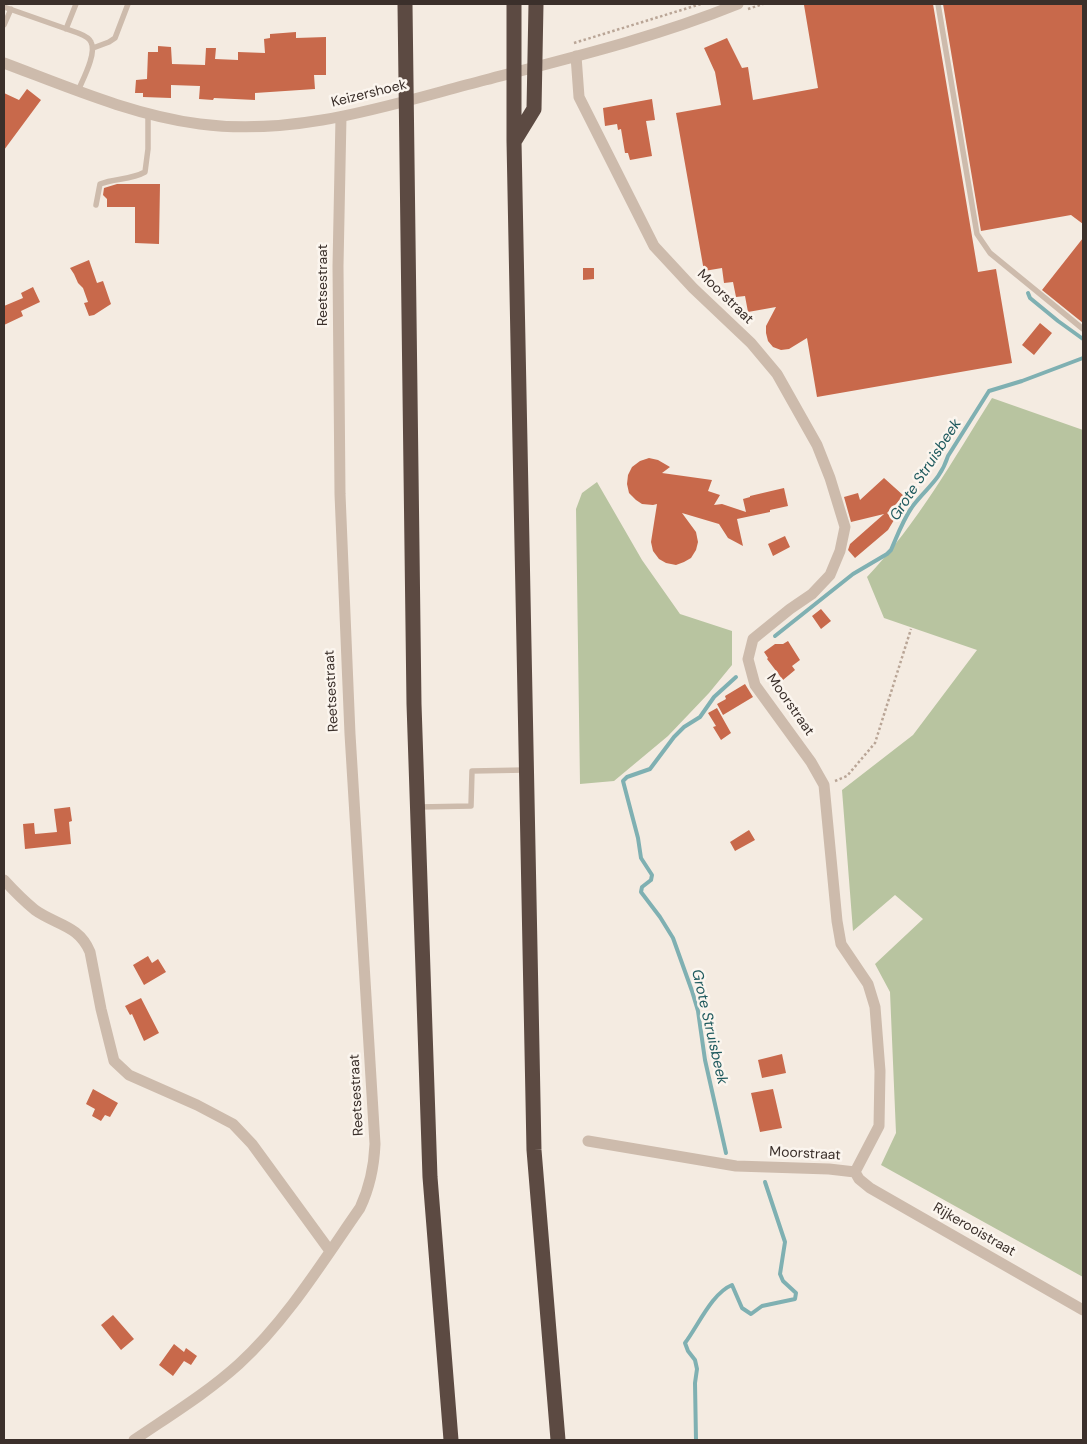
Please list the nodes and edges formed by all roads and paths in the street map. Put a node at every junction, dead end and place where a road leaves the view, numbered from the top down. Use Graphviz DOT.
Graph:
graph roads {
  1 [pos="76,4"];
  2 [pos="128,4"];
  3 [pos="405,4"];
  4 [pos="514,4"];
  5 [pos="536,4"];
  6 [pos="701,4"];
  7 [pos="738,4"];
  8 [pos="938,4"];
  9 [pos="7,7"];
  10 [pos="4,25"];
  11 [pos="66,28"];
  12 [pos="573,43"];
  13 [pos="93,48"];
  14 [pos="576,56"];
  15 [pos="4,63"];
  16 [pos="78,91"];
  17 [pos="148,114"];
  18 [pos="341,117"];
  19 [pos="514,141"];
  20 [pos="96,205"];
  21 [pos="1083,329"];
  22 [pos="911,629"];
  23 [pos="527,770"];
  24 [pos="824,785"];
  25 [pos="418,806"];
  26 [pos="4,880"];
  27 [pos="588,1141"];
  28 [pos="855,1172"];
  29 [pos="330,1251"];
  30 [pos="1083,1310"];
  31 [pos="134,1440"];
  32 [pos="451,1440"];
  33 [pos="558,1440"];
  1 -- 11 [label="lane"];
  2 -- 13 [label="lane"];
  3 -- 25 [label="highway"];
  4 -- 19 [label="highway"];
  5 -- 19 [label="highway"];
  6 -- 12 [label="path"];
  7 -- 14 [label="street, Keizershoek"];
  8 -- 21 [label="lane"];
  9 -- 10 [label="lane"];
  9 -- 11 [label="lane"];
  11 -- 13 [label="lane"];
  13 -- 16 [label="lane"];
  14 -- 18 [label="street, Keizershoek"];
  14 -- 24 [label="street, Moorstraat"];
  15 -- 16 [label="street, Keizershoek"];
  16 -- 17 [label="street, Keizershoek"];
  17 -- 18 [label="street, Keizershoek"];
  17 -- 20 [label="lane"];
  18 -- 29 [label="street, Reetsestraat"];
  19 -- 23 [label="highway"];
  22 -- 24 [label="path"];
  23 -- 25 [label="lane"];
  23 -- 33 [label="highway"];
  24 -- 28 [label="street, Moorstraat"];
  25 -- 32 [label="highway"];
  26 -- 29 [label="street"];
  27 -- 28 [label="street, Moorstraat"];
  28 -- 30 [label="street, Rijkerooistraat"];
  29 -- 31 [label="street, Reetsestraat"];
}
